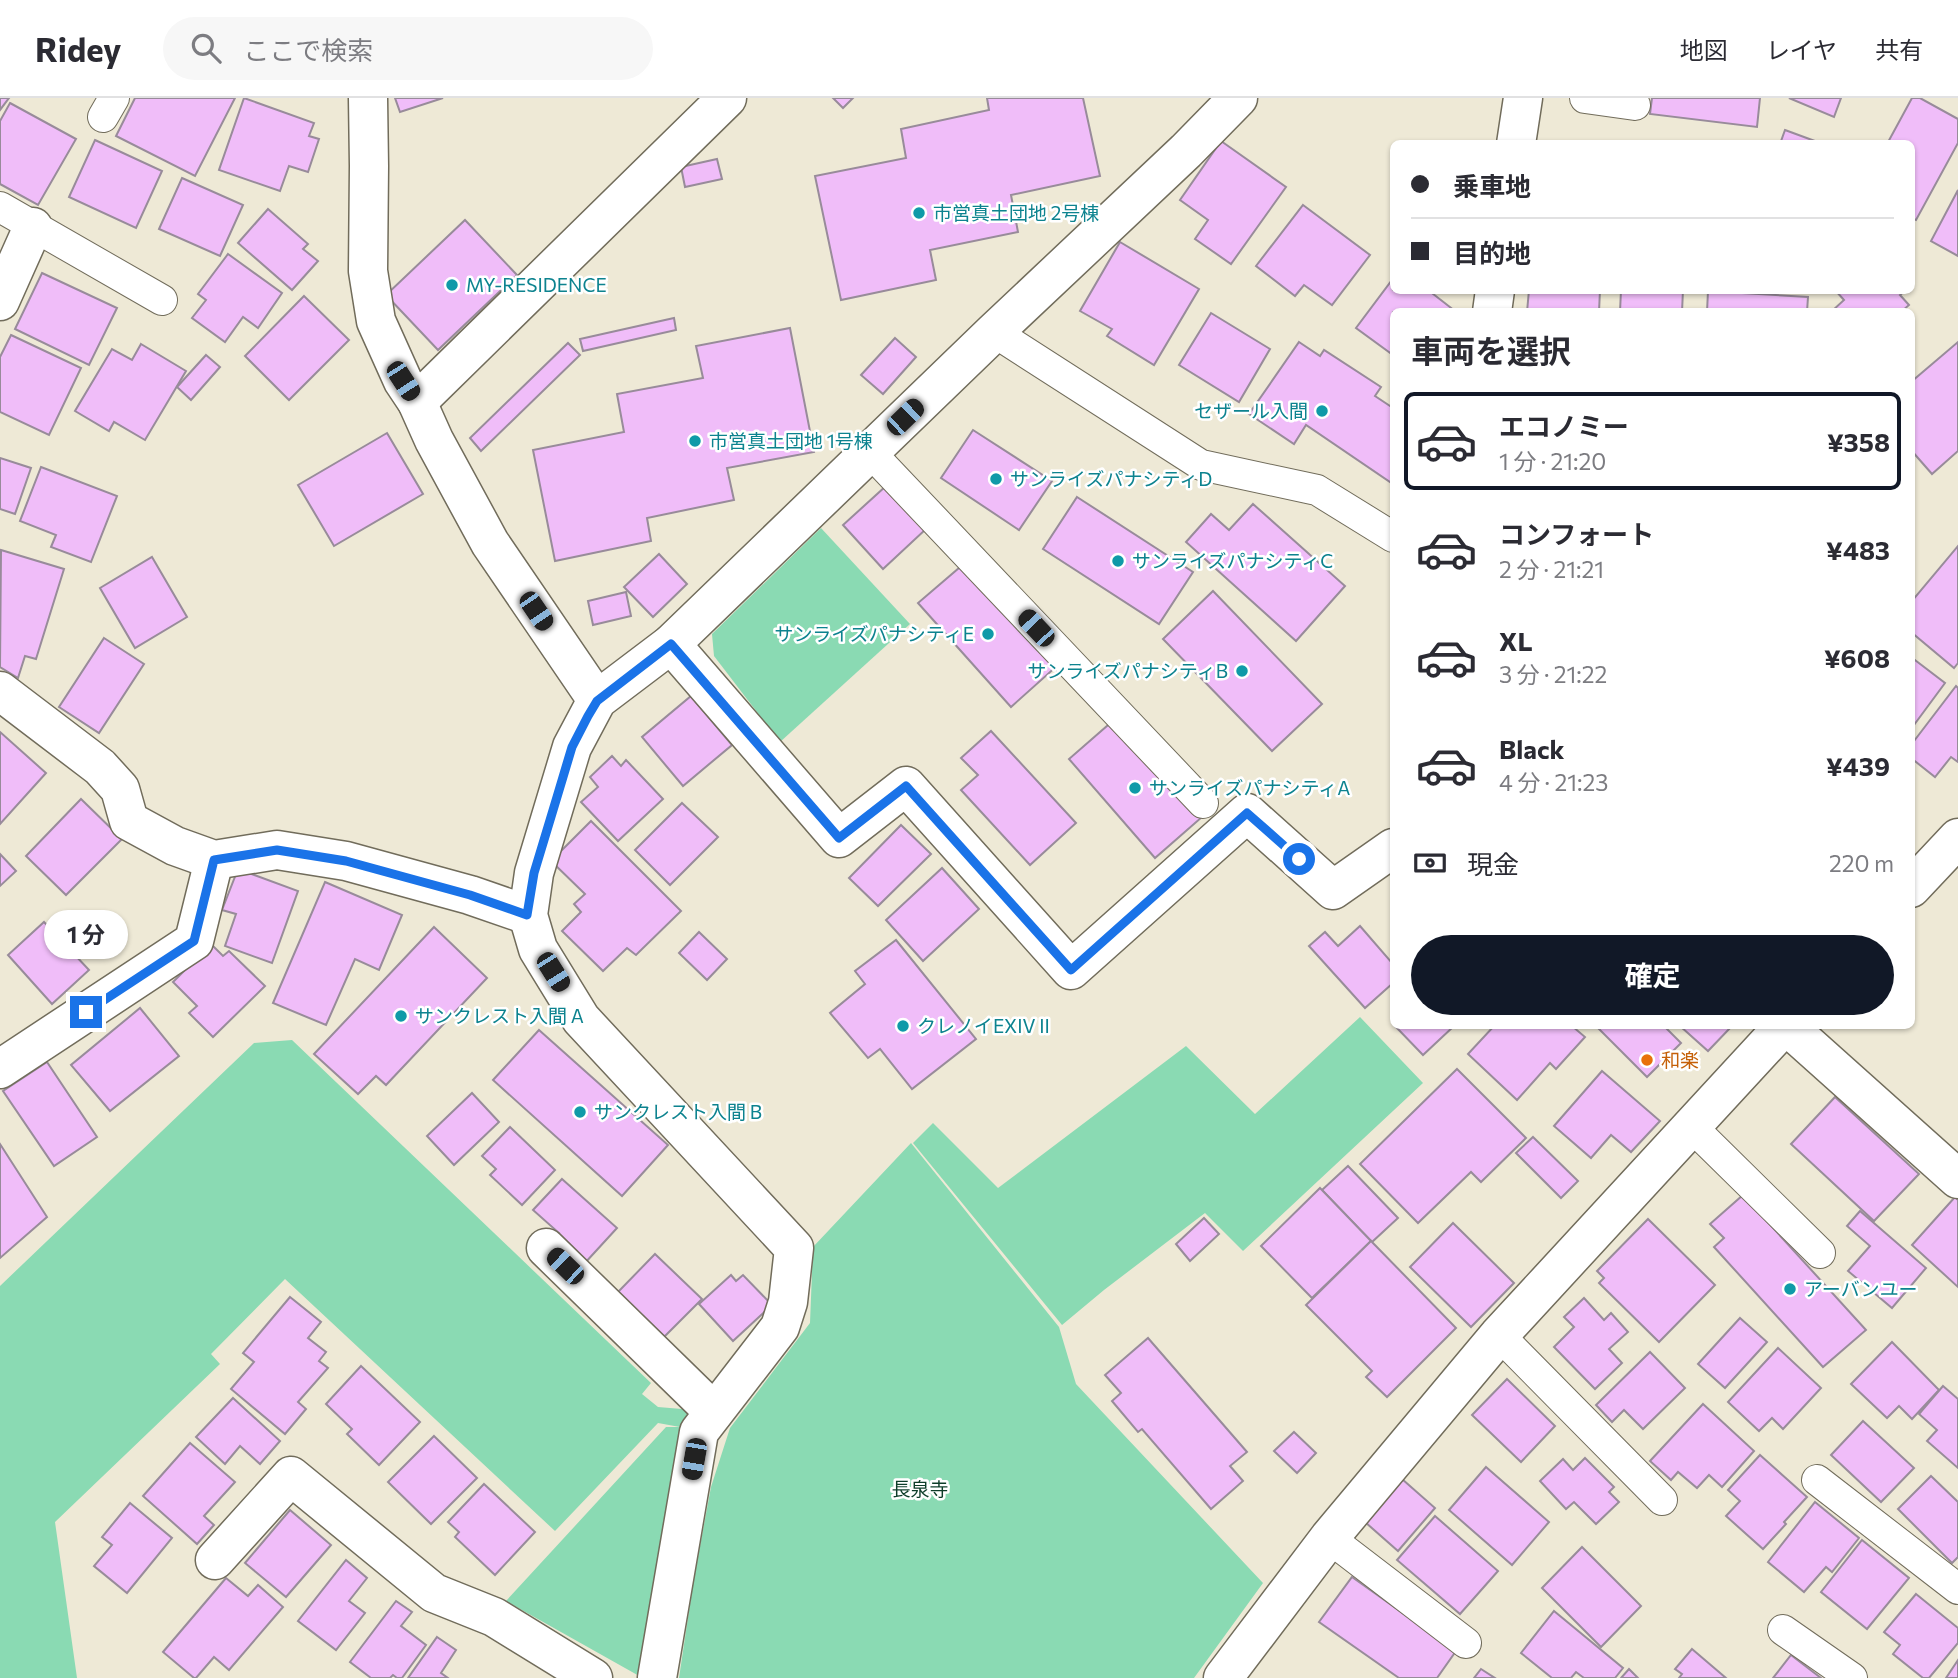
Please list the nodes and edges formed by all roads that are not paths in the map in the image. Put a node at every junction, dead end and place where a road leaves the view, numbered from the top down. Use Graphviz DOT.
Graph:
graph roads {
  1 [pos="368,98"];
  2 [pos="727,98"];
  3 [pos="1238,98"];
  4 [pos="1523,98"];
  5 [pos="1585,98"];
  6 [pos="1635,105"];
  7 [pos="1517,140"];
  8 [pos="0,207"];
  9 [pos="33,227"];
  10 [pos="162,299"];
  11 [pos="0,300"];
  12 [pos="994,332"];
  13 [pos="416,402"];
  14 [pos="870,452"];
  15 [pos="1390,535"];
  16 [pos="671,644"];
  17 [pos="0,691"];
  18 [pos="597,701"];
  19 [pos="1203,803"];
  20 [pos="1958,838"];
  21 [pos="1390,850"];
  22 [pos="214,860"];
  23 [pos="1915,884"];
  24 [pos="527,915"];
  25 [pos="1783,1029"];
  26 [pos="1789,1029"];
  27 [pos="0,1069"];
  28 [pos="1692,1127"];
  29 [pos="1958,1180"];
  30 [pos="546,1248"];
  31 [pos="1820,1253"];
  32 [pos="1499,1335"];
  33 [pos="714,1412"];
  34 [pos="1817,1480"];
  35 [pos="1662,1500"];
  36 [pos="1329,1538"];
  37 [pos="215,1560"];
  38 [pos="1958,1589"];
  39 [pos="1783,1630"];
  40 [pos="1466,1643"];
  41 [pos="593,1678"];
  42 [pos="657,1678"];
  43 [pos="1223,1678"];
  44 [pos="1852,1678"];
  1 -- 13 [label="street"];
  2 -- 13 [label="street"];
  3 -- 12 [label="street"];
  4 -- 7 [label="street"];
  5 -- 6 [label="lane"];
  8 -- 9 [label="lane"];
  9 -- 10 [label="lane"];
  9 -- 11 [label="street"];
  12 -- 14 [label="street"];
  12 -- 15 [label="lane"];
  13 -- 18 [label="street"];
  14 -- 16 [label="street"];
  14 -- 19 [label="lane"];
  16 -- 18 [label="street"];
  16 -- 21 [label="street"];
  17 -- 22 [label="street"];
  18 -- 24 [label="street"];
  20 -- 23 [label="street"];
  22 -- 24 [label="street"];
  22 -- 27 [label="street"];
  24 -- 33 [label="street"];
  25 -- 28 [label="street"];
  26 -- 29 [label="street"];
  28 -- 31 [label="lane"];
  28 -- 32 [label="street"];
  30 -- 33 [label="street"];
  32 -- 35 [label="lane"];
  32 -- 36 [label="street"];
  33 -- 42 [label="street"];
  34 -- 38 [label="lane"];
  36 -- 40 [label="lane"];
  36 -- 43 [label="street"];
  37 -- 41 [label="street"];
  39 -- 44 [label="lane"];
}
